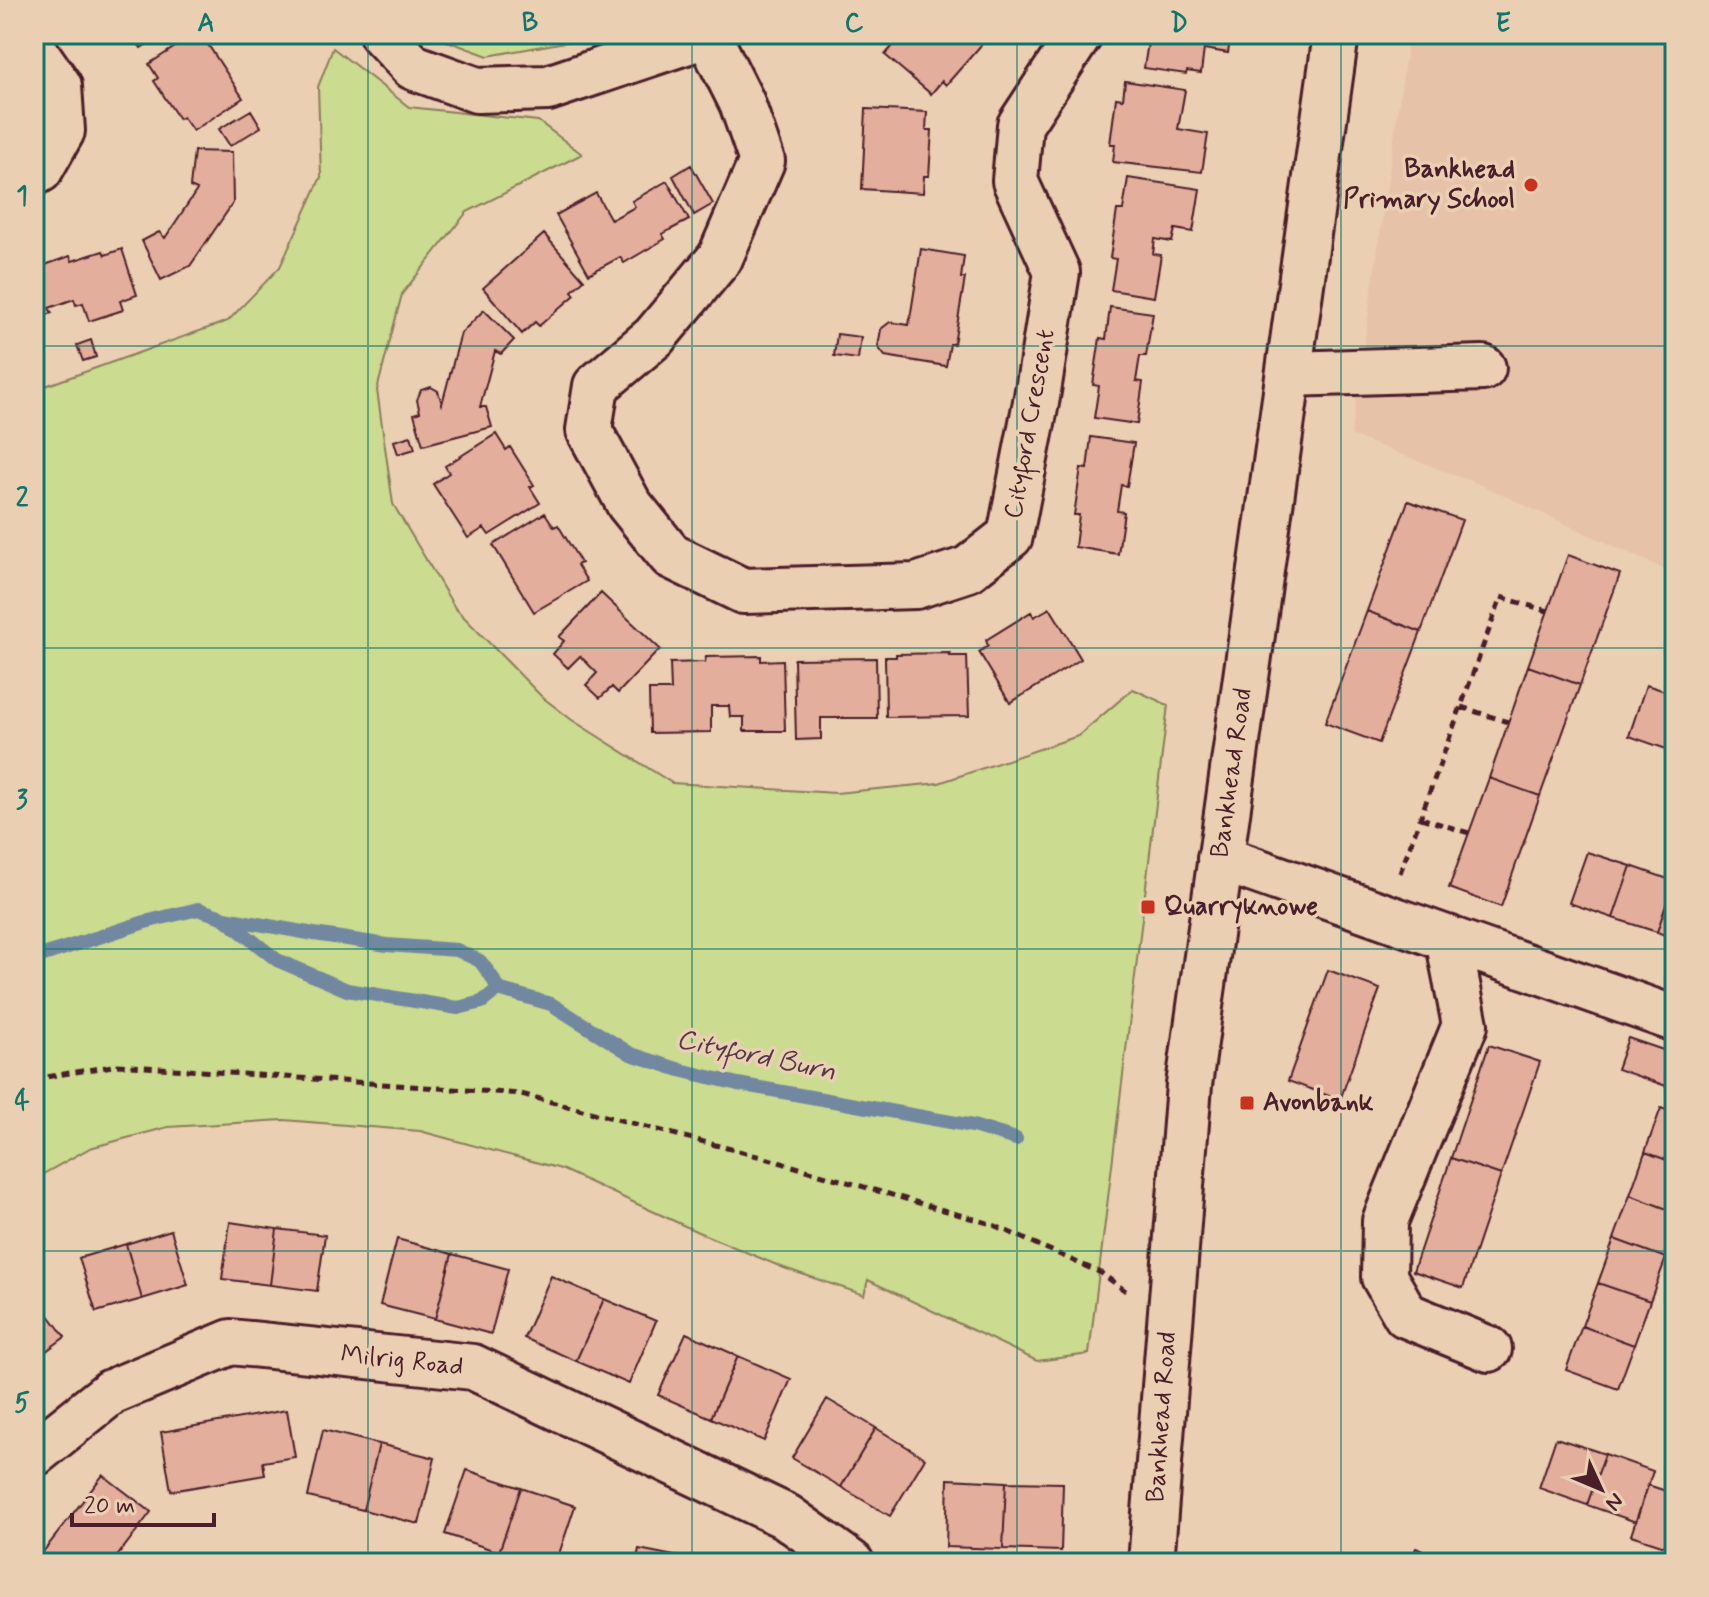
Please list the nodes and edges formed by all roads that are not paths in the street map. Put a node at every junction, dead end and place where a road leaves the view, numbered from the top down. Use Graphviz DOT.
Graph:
graph roads {
  1 [pos="382,34"];
  2 [pos="708,34"];
  3 [pos="1080,34"];
  4 [pos="1336,34"];
  5 [pos="34,50"];
  6 [pos="34,173"];
  7 [pos="1483,368"];
  8 [pos="1289,374"];
  9 [pos="1220,858"];
  10 [pos="1448,938"];
  11 [pos="1675,1019"];
  12 [pos="1489,1349"];
  13 [pos="34,1454"];
  14 [pos="851,1563"];
  15 [pos="1151,1563"];
  1 -- 2 [label="street"];
  2 -- 3 [label="street, Cityford Crescent"];
  4 -- 8 [label="street, Bankhead Road"];
  5 -- 6 [label="street"];
  7 -- 8 [label="street"];
  8 -- 9 [label="street, Bankhead Road"];
  9 -- 10 [label="street"];
  9 -- 15 [label="street, Bankhead Road"];
  10 -- 11 [label="street"];
  10 -- 12 [label="street"];
  13 -- 14 [label="street, Milrig Road"];
}
